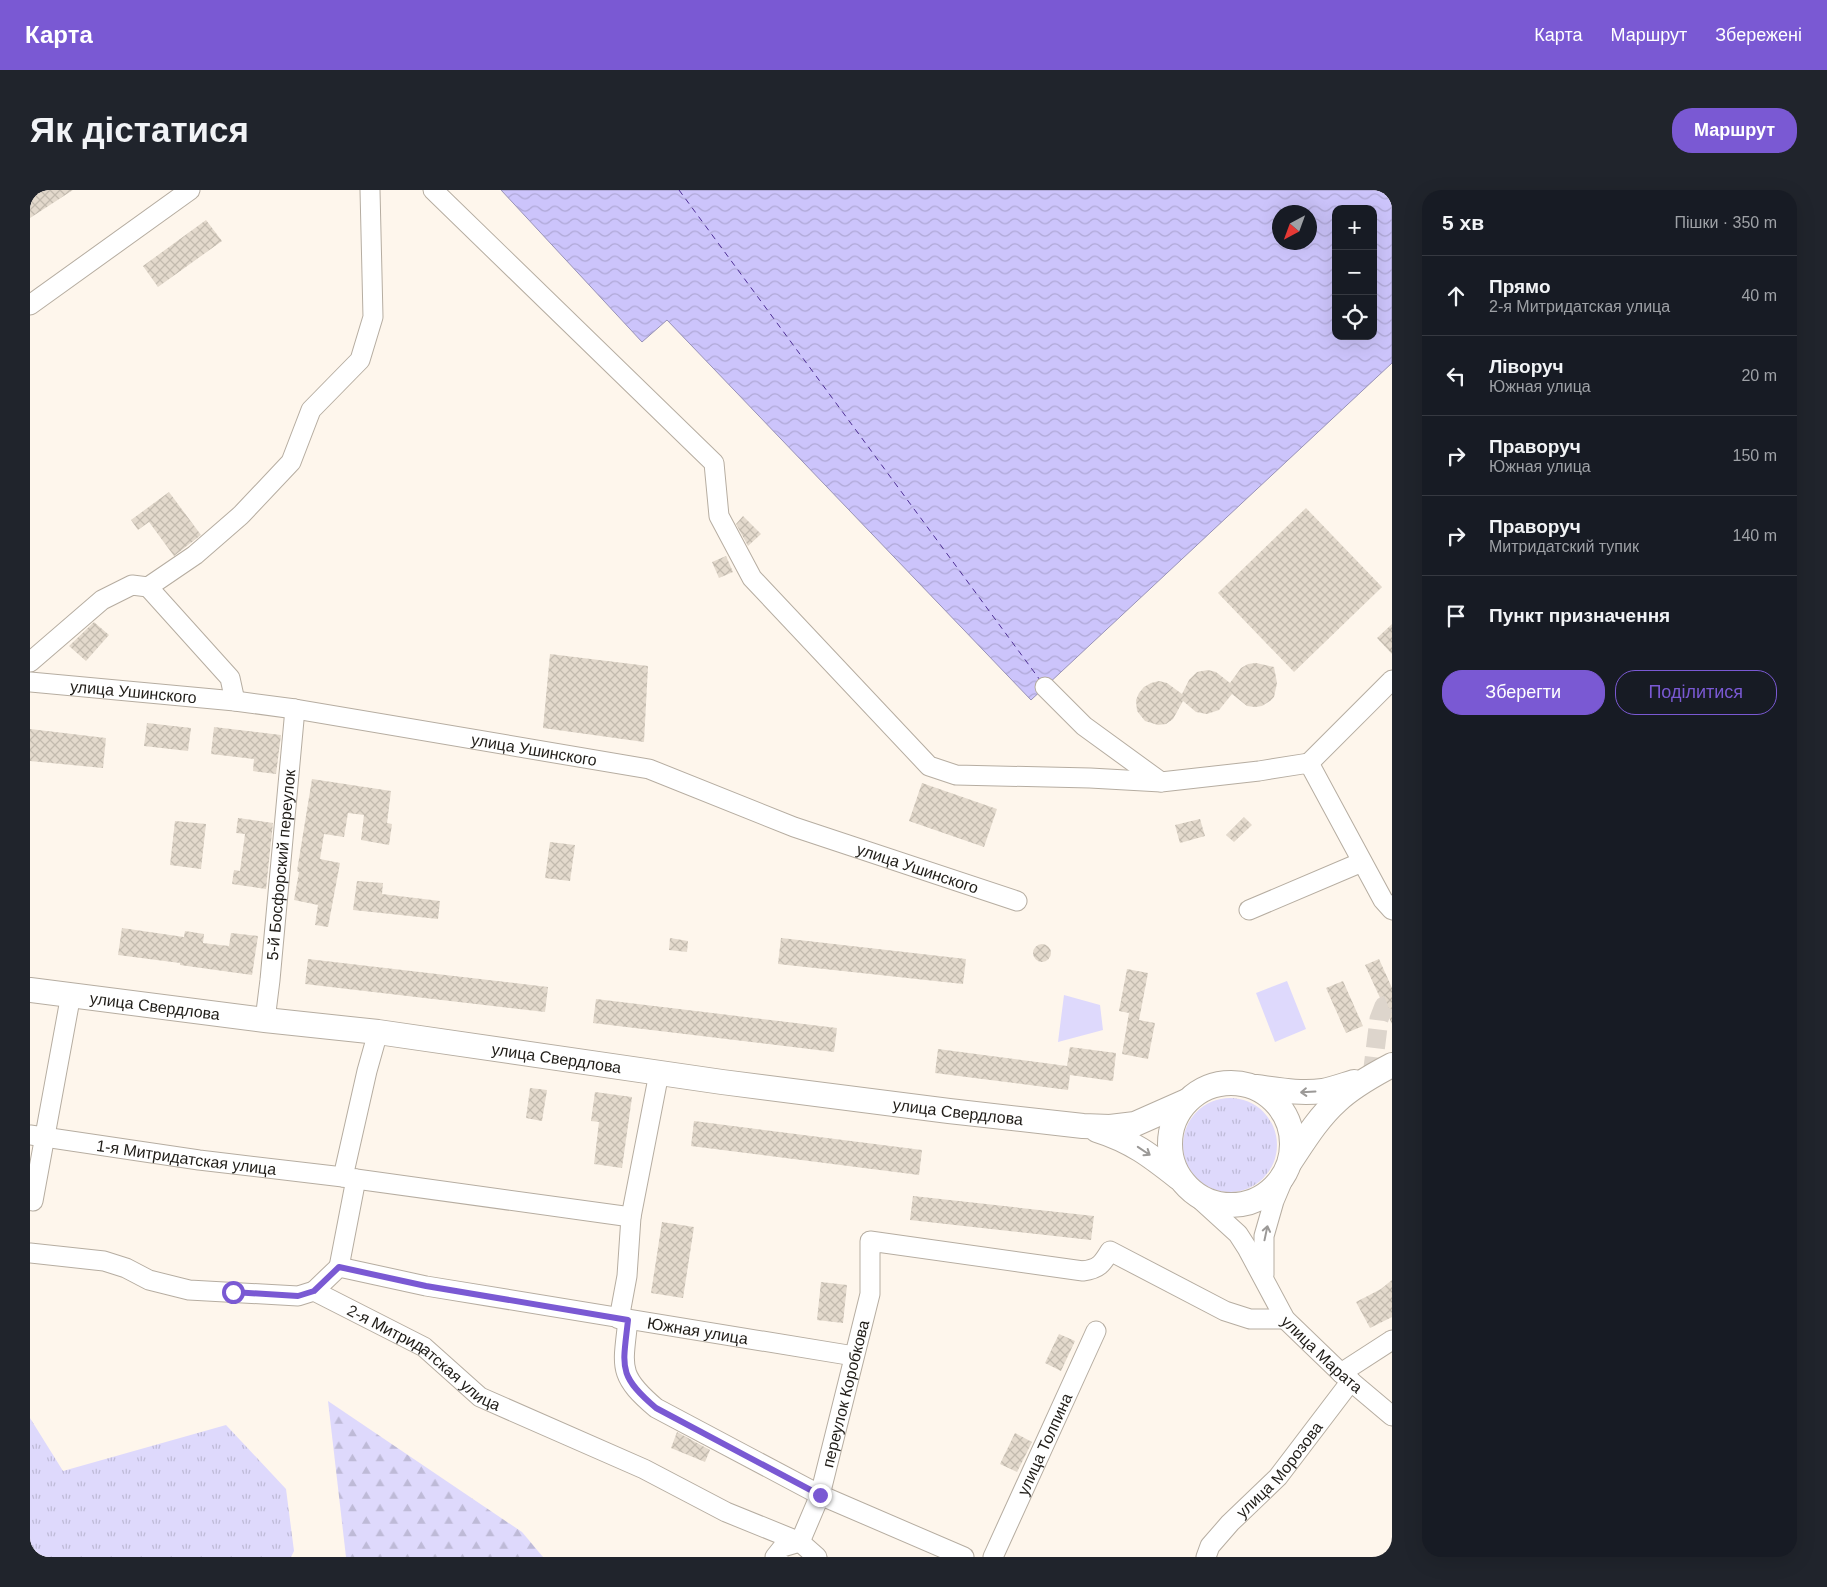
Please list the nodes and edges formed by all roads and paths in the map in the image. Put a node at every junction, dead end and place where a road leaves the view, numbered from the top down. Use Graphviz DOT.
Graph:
graph roads {
  1 [pos="190,190"];
  2 [pos="370,190"];
  3 [pos="433,190"];
  4 [pos="30,305"];
  5 [pos="148,587"];
  6 [pos="30,662"];
  7 [pos="1392,680"];
  8 [pos="30,682"];
  9 [pos="1045,687"];
  10 [pos="235,701"];
  11 [pos="295,709"];
  12 [pos="1309,763"];
  13 [pos="1161,782"];
  14 [pos="1362,862"];
  15 [pos="1017,901"];
  16 [pos="1389,902"];
  17 [pos="1249,910"];
  18 [pos="30,990"];
  19 [pos="71,994"];
  20 [pos="265,1020"];
  21 [pos="378,1032"];
  22 [pos="1382,1071"];
  23 [pos="659,1073"];
  24 [pos="1247,1085"];
  25 [pos="1186,1101"];
  26 [pos="1083,1126"];
  27 [pos="37,1136"];
  28 [pos="1289,1165"];
  29 [pos="349,1178"];
  30 [pos="1186,1186"];
  31 [pos="33,1201"];
  32 [pos="631,1217"];
  33 [pos="30,1253"];
  34 [pos="339,1267"];
  35 [pos="1264,1282"];
  36 [pos="314,1291"];
  37 [pos="624,1319"];
  38 [pos="1285,1319"];
  39 [pos="1096,1331"];
  40 [pos="1392,1340"];
  41 [pos="854,1356"];
  42 [pos="1346,1377"];
  43 [pos="1392,1416"];
  44 [pos="820,1495"];
  45 [pos="800,1542"];
  46 [pos="775,1557"];
  47 [pos="817,1557"];
  48 [pos="964,1557"];
  49 [pos="993,1557"];
  50 [pos="1206,1557"];
  1 -- 4 [label="street"];
  2 -- 5 [label="street"];
  3 -- 13 [label="street"];
  5 -- 6 [label="street"];
  5 -- 10 [label="street"];
  7 -- 12 [label="street"];
  8 -- 10 [label="street, улица Ушинского"];
  9 -- 13 [label="street"];
  10 -- 11 [label="street, улица Ушинского"];
  11 -- 15 [label="street, улица Ушинского"];
  11 -- 20 [label="street, 5-й Босфорский переулок"];
  12 -- 13 [label="street"];
  12 -- 14 [label="street"];
  14 -- 16 [label="street"];
  14 -- 17 [label="street"];
  18 -- 19 [label="main road, улица Свердлова"];
  19 -- 20 [label="main road, улица Свердлова"];
  19 -- 27 [label="street"];
  20 -- 21 [label="main road, улица Свердлова"];
  21 -- 23 [label="main road, улица Свердлова"];
  21 -- 29 [label="street"];
  22 -- 24 [label="main road, one-way"];
  22 -- 28 [label="main road"];
  23 -- 26 [label="main road, улица Свердлова"];
  23 -- 32 [label="street"];
  24 -- 25 [label="main road"];
  24 -- 28 [label="main road"];
  25 -- 26 [label="main road"];
  25 -- 30 [label="main road"];
  26 -- 30 [label="main road, one-way"];
  27 -- 29 [label="street, 1-я Митридатская улица"];
  27 -- 31 [label="street"];
  28 -- 30 [label="main road"];
  35 -- 28 [label="street, one-way"];
  29 -- 32 [label="street, 1-я Митридатская улица"];
  29 -- 34 [label="street"];
  30 -- 35 [label="street, улица Марата"];
  32 -- 37 [label="street"];
  33 -- 36 [label="street"];
  34 -- 36 [label="street"];
  34 -- 37 [label="street, Южная улица"];
  35 -- 38 [label="street, улица Марата"];
  36 -- 45 [label="street, 2-я Митридатская улица"];
  37 -- 41 [label="street, Южная улица"];
  37 -- 44 [label="street"];
  38 -- 41 [label="street, переулок Коробкова"];
  38 -- 42 [label="street, улица Марата"];
  39 -- 49 [label="street, улица Толпина"];
  40 -- 42 [label="street, улица Морозова"];
  41 -- 44 [label="street, переулок Коробкова"];
  42 -- 43 [label="street, улица Марата"];
  42 -- 50 [label="street, улица Морозова"];
  44 -- 45 [label="street, переулок Коробкова"];
  44 -- 48 [label="street"];
  45 -- 46 [label="street"];
  45 -- 47 [label="street, 2-я Митридатская улица"];
}
